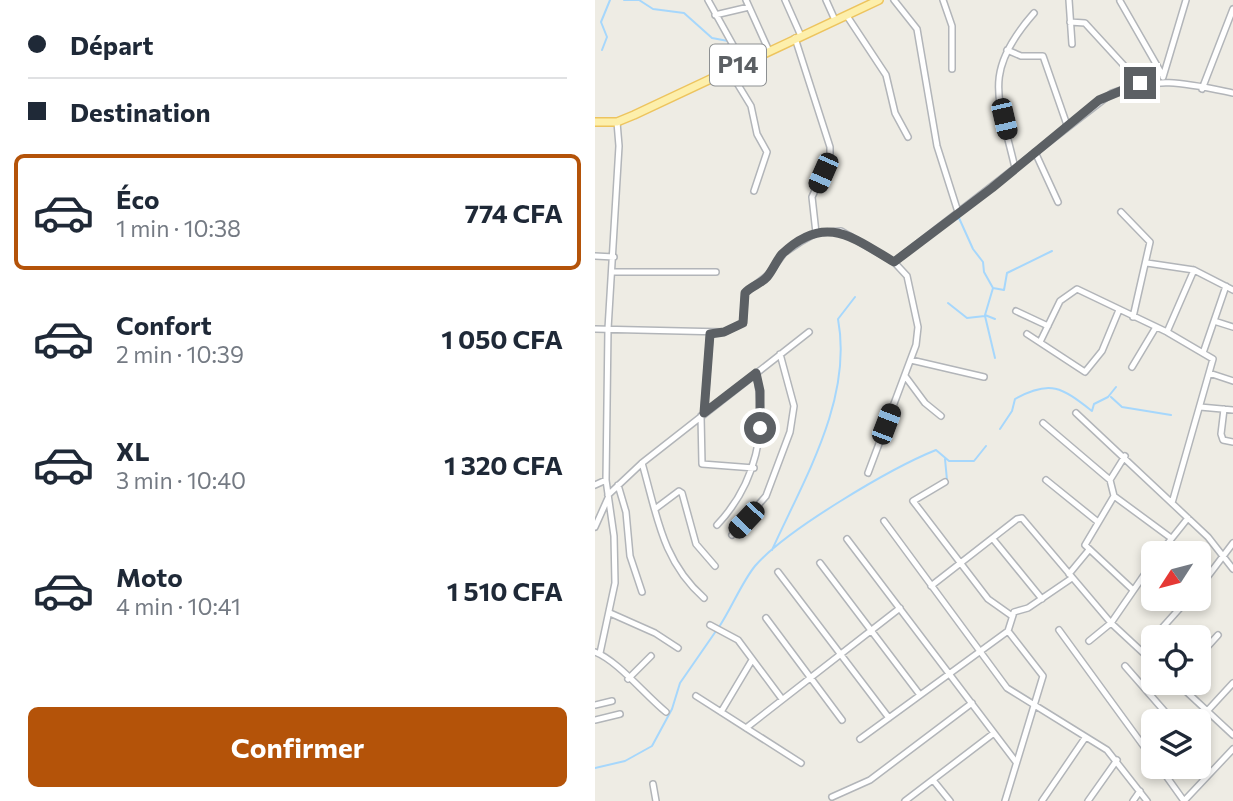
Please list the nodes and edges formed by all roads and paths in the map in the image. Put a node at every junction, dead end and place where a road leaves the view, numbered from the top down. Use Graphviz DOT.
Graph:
graph roads {
  1 [pos="708,0"];
  2 [pos="746,0"];
  3 [pos="785,0"];
  4 [pos="826,0"];
  5 [pos="894,0"];
  6 [pos="943,0"];
  7 [pos="1069,0"];
  8 [pos="1186,0"];
  9 [pos="873,1"];
  10 [pos="1121,1"];
  11 [pos="749,7"];
  12 [pos="1233,9"];
  13 [pos="1034,13"];
  14 [pos="715,15"];
  15 [pos="846,16"];
  16 [pos="835,20"];
  17 [pos="1070,22"];
  18 [pos="799,37"];
  19 [pos="1072,44"];
  20 [pos="1007,50"];
  21 [pos="769,51"];
  22 [pos="743,63"];
  23 [pos="952,69"];
  24 [pos="729,70"];
  25 [pos="1163,78"];
  26 [pos="1140,83"];
  27 [pos="1202,89"];
  28 [pos="1233,93"];
  29 [pos="617,122"];
  30 [pos="598,124"];
  31 [pos="1067,125"];
  32 [pos="908,137"];
  33 [pos="1035,152"];
  34 [pos="1016,168"];
  35 [pos="754,191"];
  36 [pos="1058,202"];
  37 [pos="958,212"];
  38 [pos="1121,212"];
  39 [pos="816,233"];
  40 [pos="595,256"];
  41 [pos="614,257"];
  42 [pos="894,262"];
  43 [pos="1147,263"];
  44 [pos="1195,270"];
  45 [pos="613,272"];
  46 [pos="716,272"];
  47 [pos="1226,286"];
  48 [pos="1233,290"];
  49 [pos="1119,310"];
  50 [pos="1016,311"];
  51 [pos="1133,317"];
  52 [pos="1214,321"];
  53 [pos="1048,326"];
  54 [pos="1156,327"];
  55 [pos="1233,327"];
  56 [pos="595,329"];
  57 [pos="608,329"];
  58 [pos="809,332"];
  59 [pos="1167,332"];
  60 [pos="710,334"];
  61 [pos="1027,334"];
  62 [pos="1040,342"];
  63 [pos="1203,353"];
  64 [pos="780,354"];
  65 [pos="911,360"];
  66 [pos="1132,367"];
  67 [pos="756,373"];
  68 [pos="1209,373"];
  69 [pos="905,376"];
  70 [pos="984,377"];
  71 [pos="1233,381"];
  72 [pos="1201,407"];
  73 [pos="1224,409"];
  74 [pos="1233,410"];
  75 [pos="1076,413"];
  76 [pos="703,415"];
  77 [pos="941,416"];
  78 [pos="1043,423"];
  79 [pos="1233,442"];
  80 [pos="1125,456"];
  81 [pos="642,463"];
  82 [pos="754,468"];
  83 [pos="868,473"];
  84 [pos="606,480"];
  85 [pos="1046,480"];
  86 [pos="1110,480"];
  87 [pos="945,482"];
  88 [pos="595,485"];
  89 [pos="618,485"];
  90 [pos="1114,495"];
  91 [pos="608,496"];
  92 [pos="1172,503"];
  93 [pos="655,509"];
  94 [pos="1188,518"];
  95 [pos="884,521"];
  96 [pos="1098,522"];
  97 [pos="717,525"];
  98 [pos="595,527"];
  99 [pos="732,536"];
  100 [pos="1171,538"];
  101 [pos="847,539"];
  102 [pos="993,539"];
  103 [pos="1169,541"];
  104 [pos="1233,542"];
  105 [pos="1088,551"];
  106 [pos="1223,556"];
  107 [pos="820,563"];
  108 [pos="960,564"];
  109 [pos="715,566"];
  110 [pos="1233,569"];
  111 [pos="778,572"];
  112 [pos="1211,572"];
  113 [pos="1070,576"];
  114 [pos="1141,578"];
  115 [pos="931,586"];
  116 [pos="1132,590"];
  117 [pos="642,592"];
  118 [pos="704,598"];
  119 [pos="1042,599"];
  120 [pos="900,608"];
  121 [pos="1178,611"];
  122 [pos="610,613"];
  123 [pos="1012,616"];
  124 [pos="766,618"];
  125 [pos="1110,623"];
  126 [pos="711,625"];
  127 [pos="1165,625"];
  128 [pos="1059,630"];
  129 [pos="871,631"];
  130 [pos="1008,631"];
  131 [pos="1218,635"];
  132 [pos="1089,641"];
  133 [pos="1211,643"];
  134 [pos="678,648"];
  135 [pos="1141,650"];
  136 [pos="597,652"];
  137 [pos="980,652"];
  138 [pos="1141,652"];
  139 [pos="841,654"];
  140 [pos="651,656"];
  141 [pos="752,660"];
  142 [pos="1125,666"];
  143 [pos="949,674"];
  144 [pos="810,678"];
  145 [pos="628,679"];
  146 [pos="1233,683"];
  147 [pos="920,695"];
  148 [pos="1188,695"];
  149 [pos="696,696"];
  150 [pos="782,699"];
  151 [pos="612,702"];
  152 [pos="972,703"];
  153 [pos="595,705"];
  154 [pos="1033,705"];
  155 [pos="1163,709"];
  156 [pos="1204,709"];
  157 [pos="1210,709"];
  158 [pos="666,712"];
  159 [pos="721,712"];
  160 [pos="619,714"];
  161 [pos="1211,716"];
  162 [pos="889,718"];
  163 [pos="595,720"];
  164 [pos="842,720"];
  165 [pos="746,728"];
  166 [pos="994,733"];
  167 [pos="1233,735"];
  168 [pos="1084,738"];
  169 [pos="860,739"];
  170 [pos="1141,743"];
  171 [pos="1233,748"];
  172 [pos="1117,760"];
  173 [pos="1016,762"];
  174 [pos="801,763"];
  175 [pos="1168,779"];
  176 [pos="933,780"];
  177 [pos="653,784"];
  178 [pos="1140,791"];
  179 [pos="832,797"];
  180 [pos="656,801"];
  181 [pos="905,801"];
  182 [pos="950,801"];
  183 [pos="1005,801"];
  184 [pos="1042,801"];
  185 [pos="1088,801"];
  186 [pos="1133,801"];
  187 [pos="1147,801"];
  188 [pos="1184,801"];
  1 -- 14 [label="street"];
  2 -- 11 [label="street"];
  3 -- 18 [label="street"];
  4 -- 16 [label="street"];
  5 -- 37 [label="street"];
  6 -- 23 [label="street"];
  7 -- 17 [label="street"];
  8 -- 25 [label="street"];
  9 -- 15 [label="main road, P14"];
  10 -- 25 [label="street"];
  11 -- 14 [label="street"];
  11 -- 21 [label="street"];
  12 -- 27 [label="street"];
  13 -- 20 [label="street"];
  14 -- 22 [label="street"];
  15 -- 16 [label="main road, P14"];
  15 -- 32 [label="street"];
  16 -- 18 [label="main road, P14"];
  17 -- 19 [label="street"];
  17 -- 26 [label="street"];
  18 -- 21 [label="main road, P14"];
  18 -- 39 [label="street"];
  20 -- 31 [label="street"];
  20 -- 34 [label="street"];
  21 -- 22 [label="main road, P14"];
  22 -- 24 [label="main road, P14"];
  24 -- 29 [label="main road, P14"];
  24 -- 35 [label="street"];
  25 -- 26 [label="street"];
  25 -- 27 [label="street"];
  26 -- 31 [label="street"];
  27 -- 28 [label="street"];
  29 -- 30 [label="main road, P14"];
  29 -- 41 [label="street"];
  31 -- 33 [label="street"];
  33 -- 34 [label="street"];
  33 -- 36 [label="street"];
  34 -- 37 [label="street"];
  37 -- 42 [label="street"];
  38 -- 43 [label="street"];
  39 -- 42 [label="street"];
  39 -- 60 [label="street"];
  40 -- 41 [label="street"];
  41 -- 45 [label="street"];
  42 -- 65 [label="street"];
  43 -- 44 [label="street"];
  43 -- 51 [label="street"];
  44 -- 47 [label="street"];
  44 -- 59 [label="street"];
  45 -- 46 [label="street"];
  45 -- 57 [label="street"];
  47 -- 48 [label="street"];
  47 -- 52 [label="street"];
  49 -- 51 [label="street"];
  49 -- 53 [label="street"];
  49 -- 62 [label="street"];
  50 -- 53 [label="street"];
  51 -- 54 [label="street"];
  52 -- 55 [label="street"];
  52 -- 63 [label="street"];
  53 -- 62 [label="street"];
  54 -- 59 [label="street"];
  54 -- 66 [label="street"];
  56 -- 57 [label="street"];
  57 -- 60 [label="street"];
  57 -- 84 [label="street"];
  58 -- 64 [label="street"];
  59 -- 63 [label="street"];
  60 -- 76 [label="street"];
  61 -- 62 [label="street"];
  63 -- 68 [label="street"];
  64 -- 67 [label="street"];
  64 -- 99 [label="street"];
  65 -- 69 [label="street"];
  65 -- 70 [label="street"];
  67 -- 76 [label="street"];
  67 -- 82 [label="street"];
  68 -- 71 [label="street"];
  68 -- 72 [label="street"];
  69 -- 77 [label="street"];
  69 -- 83 [label="street"];
  72 -- 73 [label="street"];
  72 -- 92 [label="street"];
  73 -- 74 [label="street"];
  73 -- 79 [label="street"];
  75 -- 80 [label="street"];
  76 -- 81 [label="street"];
  76 -- 82 [label="street"];
  78 -- 86 [label="street"];
  80 -- 86 [label="street"];
  80 -- 92 [label="street"];
  81 -- 89 [label="street"];
  81 -- 93 [label="street"];
  82 -- 97 [label="street"];
  84 -- 88 [label="street"];
  84 -- 91 [label="street"];
  85 -- 96 [label="street"];
  86 -- 90 [label="street"];
  87 -- 108 [label="street"];
  89 -- 91 [label="street"];
  89 -- 117 [label="street"];
  90 -- 96 [label="street"];
  90 -- 100 [label="street"];
  91 -- 98 [label="street"];
  91 -- 122 [label="street"];
  92 -- 94 [label="street"];
  93 -- 109 [label="street"];
  93 -- 118 [label="street"];
  94 -- 100 [label="street"];
  94 -- 106 [label="street"];
  95 -- 115 [label="street"];
  96 -- 105 [label="street"];
  100 -- 103 [label="street"];
  101 -- 120 [label="street"];
  102 -- 108 [label="street"];
  102 -- 113 [label="street"];
  102 -- 119 [label="street"];
  104 -- 106 [label="street"];
  105 -- 113 [label="street"];
  105 -- 116 [label="street"];
  106 -- 110 [label="street"];
  106 -- 112 [label="street"];
  107 -- 129 [label="street"];
  108 -- 115 [label="street"];
  108 -- 123 [label="street"];
  111 -- 139 [label="street"];
  113 -- 119 [label="street"];
  113 -- 125 [label="street"];
  114 -- 116 [label="street"];
  115 -- 137 [label="street"];
  116 -- 125 [label="street"];
  119 -- 123 [label="street"];
  120 -- 129 [label="street"];
  120 -- 143 [label="street"];
  121 -- 127 [label="street"];
  122 -- 134 [label="street"];
  122 -- 136 [label="street"];
  123 -- 130 [label="street"];
  124 -- 144 [label="street"];
  125 -- 132 [label="street"];
  125 -- 135 [label="street"];
  125 -- 138 [label="street"];
  126 -- 141 [label="street"];
  128 -- 170 [label="street"];
  129 -- 139 [label="street"];
  129 -- 147 [label="street"];
  130 -- 137 [label="street"];
  130 -- 154 [label="street"];
  131 -- 133 [label="street"];
  136 -- 145 [label="street"];
  137 -- 143 [label="street"];
  137 -- 154 [label="street"];
  139 -- 144 [label="street"];
  139 -- 162 [label="street"];
  140 -- 145 [label="street"];
  141 -- 150 [label="street"];
  141 -- 159 [label="street"];
  142 -- 155 [label="street"];
  143 -- 147 [label="street"];
  143 -- 152 [label="street"];
  144 -- 150 [label="street"];
  144 -- 164 [label="street"];
  145 -- 158 [label="street"];
  146 -- 157 [label="street"];
  147 -- 162 [label="street"];
  148 -- 156 [label="street"];
  149 -- 159 [label="street"];
  150 -- 165 [label="street"];
  151 -- 153 [label="street"];
  152 -- 166 [label="street"];
  152 -- 179 [label="street"];
  154 -- 168 [label="street"];
  154 -- 173 [label="street"];
  159 -- 165 [label="street"];
  160 -- 163 [label="street"];
  161 -- 167 [label="street"];
  162 -- 169 [label="street"];
  165 -- 174 [label="street"];
  166 -- 173 [label="street"];
  166 -- 176 [label="street"];
  168 -- 172 [label="street"];
  168 -- 184 [label="street"];
  171 -- 188 [label="street"];
  172 -- 178 [label="street"];
  172 -- 185 [label="street"];
  173 -- 183 [label="street"];
  175 -- 188 [label="street"];
  176 -- 181 [label="street"];
  176 -- 182 [label="street"];
  177 -- 180 [label="street"];
  178 -- 186 [label="street"];
  178 -- 187 [label="street"];
}
